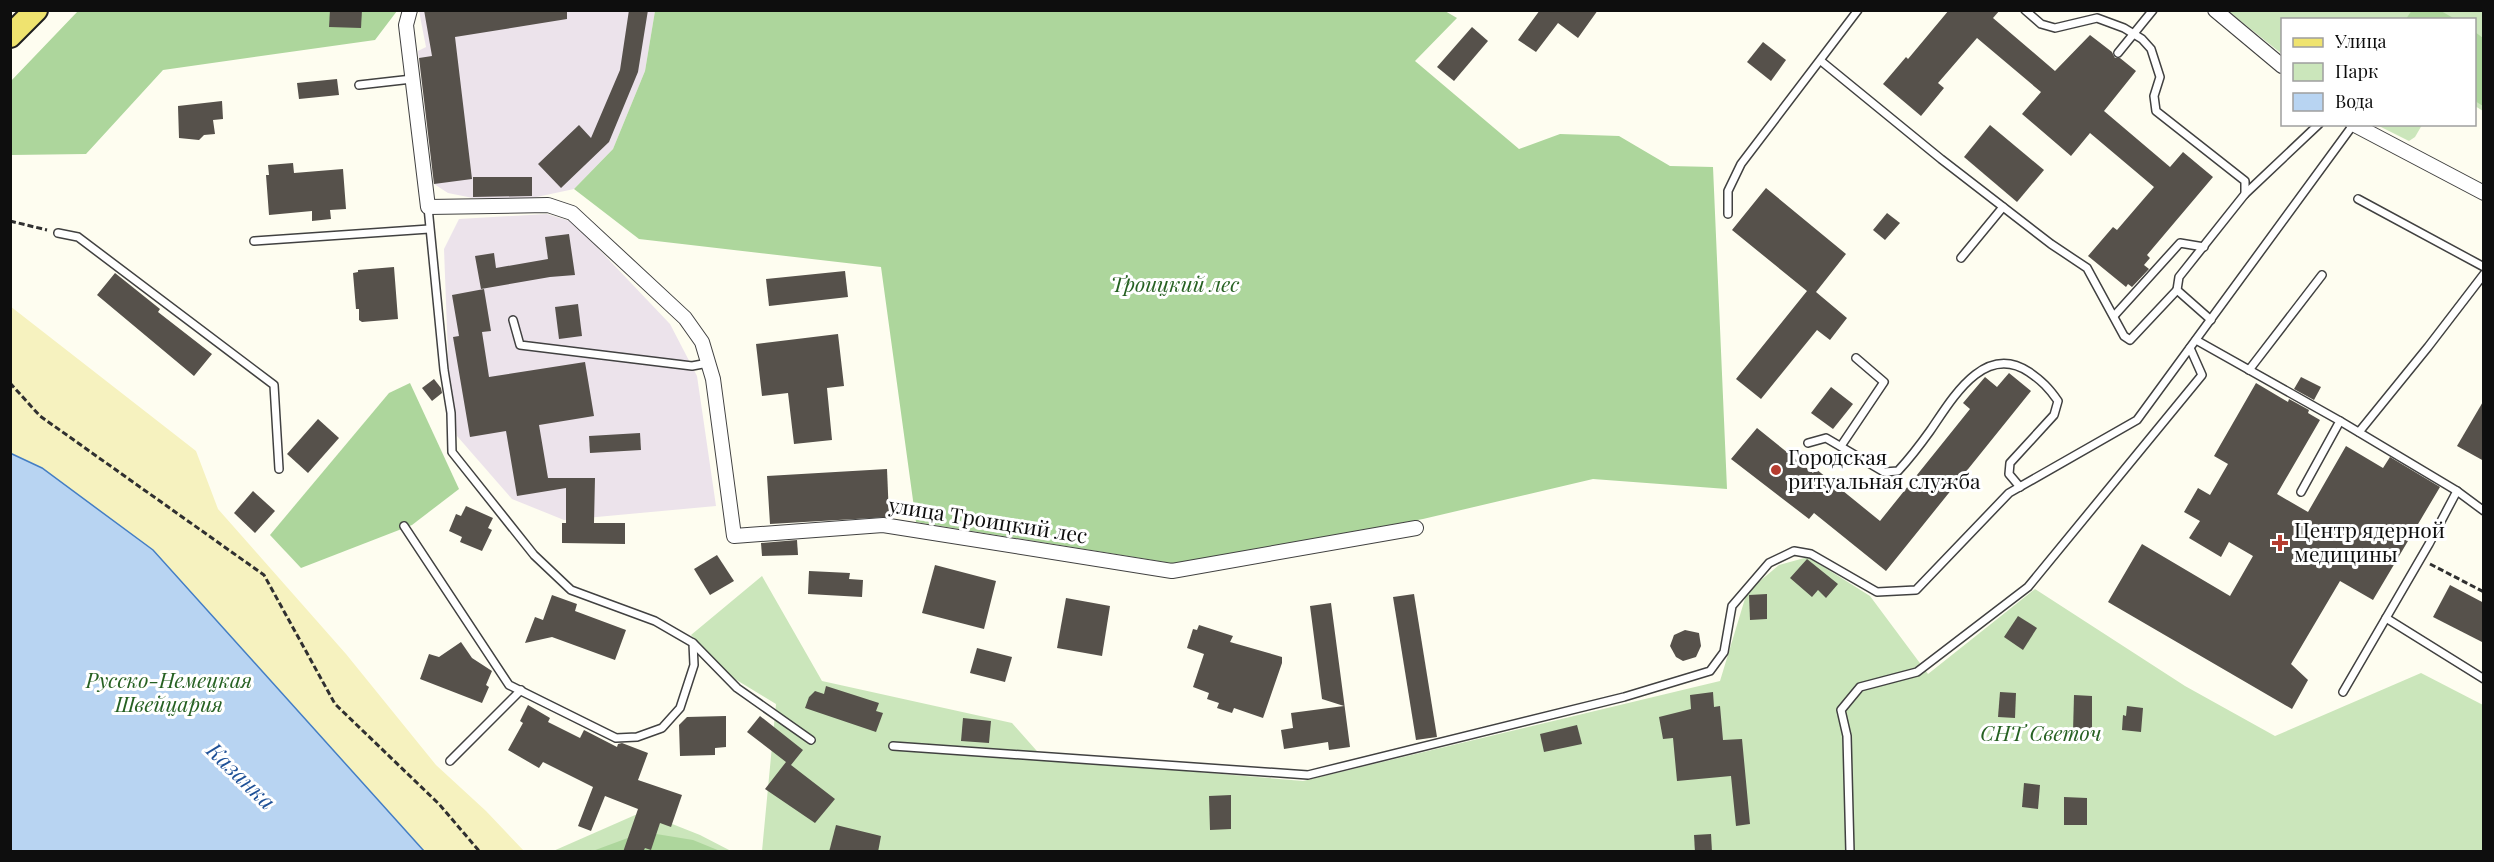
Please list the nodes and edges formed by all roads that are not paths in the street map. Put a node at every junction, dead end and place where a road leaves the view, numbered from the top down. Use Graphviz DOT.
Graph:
graph roads {
  1 [pos="36,10"];
  2 [pos="410,10"];
  3 [pos="1858,10"];
  4 [pos="2025,10"];
  5 [pos="2153,10"];
  6 [pos="2215,10"];
  7 [pos="2134,34"];
  8 [pos="10,36"];
  9 [pos="2118,54"];
  10 [pos="1821,61"];
  11 [pos="2281,64"];
  12 [pos="412,79"];
  13 [pos="359,85"];
  14 [pos="2317,126"];
  15 [pos="2352,126"];
  16 [pos="2355,126"];
  17 [pos="2484,193"];
  18 [pos="2246,194"];
  19 [pos="2358,199"];
  20 [pos="428,207"];
  21 [pos="2003,207"];
  22 [pos="1728,214"];
  23 [pos="429,229"];
  24 [pos="58,233"];
  25 [pos="254,241"];
  26 [pos="2204,246"];
  27 [pos="1961,258"];
  28 [pos="2484,267"];
  29 [pos="2484,274"];
  30 [pos="2322,275"];
  31 [pos="2177,290"];
  32 [pos="2114,316"];
  33 [pos="513,320"];
  34 [pos="2211,320"];
  35 [pos="2196,340"];
  36 [pos="2190,348"];
  37 [pos="1856,358"];
  38 [pos="708,363"];
  39 [pos="2249,370"];
  40 [pos="2340,421"];
  41 [pos="2359,432"];
  42 [pos="1808,443"];
  43 [pos="1841,446"];
  44 [pos="279,469"];
  45 [pos="2020,487"];
  46 [pos="2457,491"];
  47 [pos="2301,492"];
  48 [pos="2484,511"];
  49 [pos="404,526"];
  50 [pos="1416,528"];
  51 [pos="2386,618"];
  52 [pos="693,643"];
  53 [pos="2484,679"];
  54 [pos="521,690"];
  55 [pos="2343,692"];
  56 [pos="811,740"];
  57 [pos="893,746"];
  58 [pos="450,761"];
  59 [pos="1850,852"];
  1 -- 8 [label="main road"];
  2 -- 12 [label="street"];
  3 -- 10 [label="lane"];
  4 -- 7 [label="lane"];
  5 -- 7 [label="lane"];
  6 -- 11 [label="street"];
  7 -- 9 [label="lane"];
  7 -- 18 [label="lane"];
  10 -- 21 [label="lane"];
  10 -- 22 [label="lane"];
  12 -- 13 [label="lane"];
  12 -- 20 [label="street"];
  14 -- 18 [label="lane"];
  15 -- 34 [label="lane"];
  16 -- 17 [label="street"];
  18 -- 26 [label="lane"];
  19 -- 28 [label="lane"];
  20 -- 23 [label="lane"];
  20 -- 38 [label="street, улица Троицкий лес"];
  21 -- 27 [label="lane"];
  21 -- 32 [label="lane"];
  23 -- 25 [label="lane"];
  23 -- 52 [label="lane"];
  24 -- 44 [label="lane"];
  26 -- 31 [label="lane"];
  26 -- 32 [label="lane"];
  29 -- 41 [label="lane"];
  30 -- 39 [label="lane"];
  31 -- 32 [label="lane"];
  31 -- 34 [label="lane"];
  33 -- 38 [label="lane"];
  34 -- 35 [label="lane"];
  35 -- 36 [label="lane"];
  35 -- 39 [label="lane"];
  36 -- 45 [label="lane"];
  36 -- 59 [label="lane"];
  37 -- 43 [label="lane"];
  38 -- 50 [label="street, улица Троицкий лес"];
  39 -- 40 [label="lane"];
  40 -- 41 [label="lane"];
  40 -- 47 [label="lane"];
  41 -- 46 [label="lane"];
  42 -- 43 [label="lane"];
  43 -- 45 [label="lane"];
  45 -- 57 [label="lane"];
  46 -- 48 [label="lane"];
  46 -- 51 [label="lane"];
  49 -- 54 [label="lane"];
  51 -- 53 [label="lane"];
  51 -- 55 [label="lane"];
  52 -- 54 [label="lane"];
  52 -- 56 [label="lane"];
  54 -- 58 [label="lane"];
}
